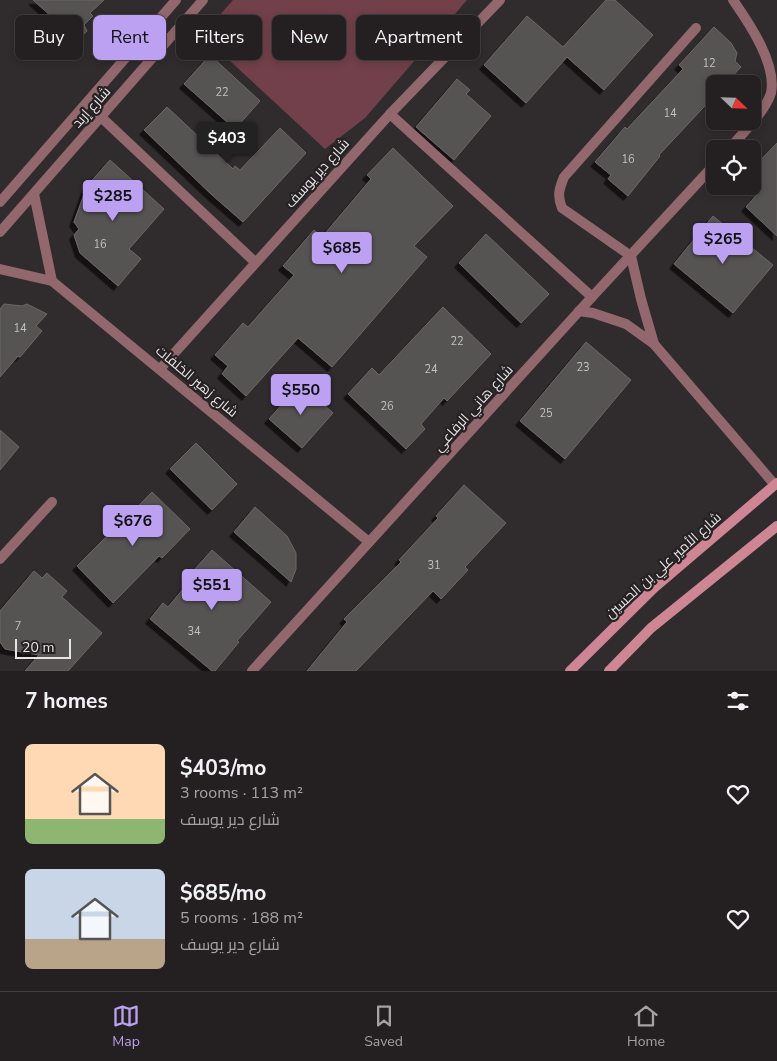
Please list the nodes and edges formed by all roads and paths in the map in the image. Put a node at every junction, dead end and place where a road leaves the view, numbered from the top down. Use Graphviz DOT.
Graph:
graph roads {
  1 [pos="168,0"];
  2 [pos="176,0"];
  3 [pos="203,0"];
  4 [pos="500,0"];
  5 [pos="733,0"];
  6 [pos="166,12"];
  7 [pos="696,28"];
  8 [pos="390,114"];
  9 [pos="101,117"];
  10 [pos="736,140"];
  11 [pos="706,174"];
  12 [pos="34,194"];
  13 [pos="0,202"];
  14 [pos="0,232"];
  15 [pos="631,256"];
  16 [pos="255,262"];
  17 [pos="0,269"];
  18 [pos="52,281"];
  19 [pos="592,297"];
  20 [pos="579,311"];
  21 [pos="654,344"];
  22 [pos="160,369"];
  23 [pos="776,484"];
  24 [pos="52,502"];
  25 [pos="777,526"];
  26 [pos="369,542"];
  27 [pos="0,559"];
  28 [pos="252,671"];
  29 [pos="570,671"];
  30 [pos="609,671"];
  1 -- 6 [label="street"];
  2 -- 6 [label="street, شارع إربد"];
  3 -- 9 [label="street, شارع إربد"];
  4 -- 8 [label="street, شارع دير يوسف"];
  5 -- 10 [label="street"];
  6 -- 13 [label="street, شارع إربد"];
  7 -- 15 [label="street"];
  8 -- 16 [label="street, شارع دير يوسف"];
  8 -- 19 [label="street"];
  9 -- 12 [label="street, شارع إربد"];
  9 -- 16 [label="street"];
  11 -- 15 [label="street, شارع هاني الرفاعي"];
  12 -- 14 [label="street, شارع إربد"];
  12 -- 18 [label="street"];
  15 -- 19 [label="street, شارع هاني الرفاعي"];
  15 -- 21 [label="street"];
  16 -- 22 [label="street, شارع دير يوسف"];
  17 -- 18 [label="street, شارع زهير الخلفات"];
  18 -- 22 [label="street, شارع زهير الخلفات"];
  19 -- 20 [label="street, شارع هاني الرفاعي"];
  20 -- 21 [label="street"];
  20 -- 26 [label="street, شارع هاني الرفاعي"];
  21 -- 23 [label="street"];
  22 -- 26 [label="street, شارع زهير الخلفات"];
  23 -- 29 [label="main road, شارع الأمير علي بن الحسين"];
  24 -- 27 [label="street"];
  25 -- 30 [label="main road"];
  26 -- 28 [label="street, شارع هاني الرفاعي"];
}
